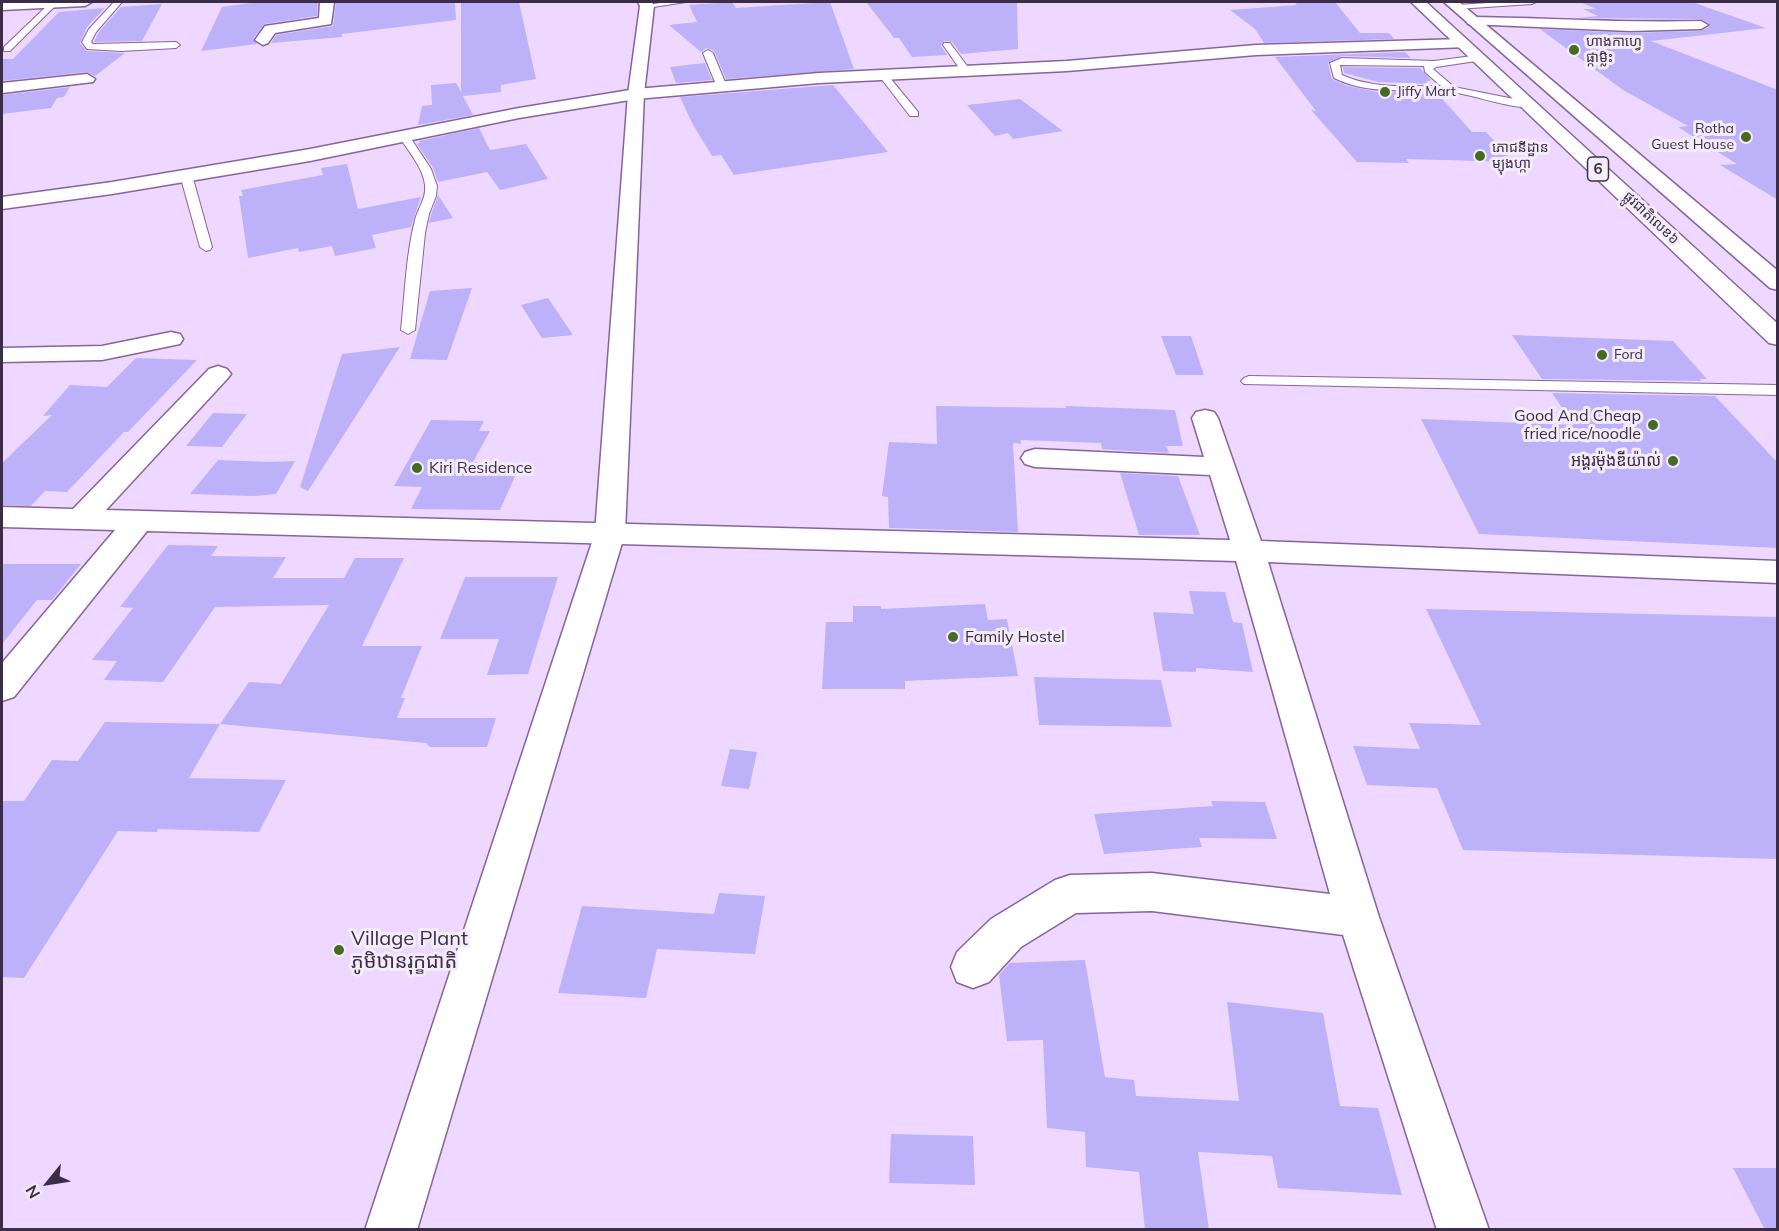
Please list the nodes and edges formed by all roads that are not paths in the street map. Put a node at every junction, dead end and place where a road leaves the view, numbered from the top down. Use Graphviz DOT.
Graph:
graph roads {
  1 [pos="85,2"];
  2 [pos="118,2"];
  3 [pos="327,2"];
  4 [pos="682,2"];
  5 [pos="1418,2"];
  6 [pos="1532,2"];
  7 [pos="54,3"];
  8 [pos="646,4"];
  9 [pos="1454,4"];
  10 [pos="2,6"];
  11 [pos="1473,21"];
  12 [pos="1701,25"];
  13 [pos="263,40"];
  14 [pos="1459,40"];
  15 [pos="1496,40"];
  16 [pos="176,45"];
  17 [pos="947,45"];
  18 [pos="7,49"];
  19 [pos="708,53"];
  20 [pos="1480,58"];
  21 [pos="1434,64"];
  22 [pos="965,70"];
  23 [pos="883,75"];
  24 [pos="87,79"];
  25 [pos="722,87"];
  26 [pos="2,88"];
  27 [pos="1451,89"];
  28 [pos="636,94"];
  29 [pos="1530,105"];
  30 [pos="915,114"];
  31 [pos="404,136"];
  32 [pos="186,175"];
  33 [pos="2,203"];
  34 [pos="206,247"];
  35 [pos="1778,283"];
  36 [pos="408,330"];
  37 [pos="1778,338"];
  38 [pos="171,339"];
  39 [pos="2,356"];
  40 [pos="218,374"];
  41 [pos="1249,381"];
  42 [pos="1778,390"];
  43 [pos="1205,418"];
  44 [pos="1035,458"];
  45 [pos="1222,467"];
  46 [pos="2,517"];
  47 [pos="80,520"];
  48 [pos="138,522"];
  49 [pos="610,533"];
  50 [pos="1249,552"];
  51 [pos="1778,572"];
  52 [pos="2,687"];
  53 [pos="1358,917"];
  54 [pos="973,967"];
  55 [pos="391,1230"];
  56 [pos="1463,1230"];
  1 -- 7 [label="street"];
  2 -- 16 [label="lane"];
  3 -- 13 [label="street"];
  4 -- 8 [label="lane"];
  5 -- 14 [label="street, ផ្លូវជាតិលេខ៦ / 6"];
  6 -- 9 [label="lane"];
  7 -- 10 [label="street"];
  7 -- 18 [label="lane"];
  8 -- 28 [label="street"];
  9 -- 11 [label="street, ផ្លូវជាតិលេខ៦ / 6"];
  11 -- 12 [label="street"];
  11 -- 15 [label="street, ផ្លូវជាតិលេខ៦ / 6"];
  14 -- 15 [label="street"];
  14 -- 20 [label="street, ផ្លូវជាតិលេខ៦ / 6"];
  14 -- 22 [label="street"];
  15 -- 35 [label="street, ផ្លូវជាតិលេខ៦ / 6"];
  17 -- 22 [label="lane"];
  19 -- 25 [label="lane"];
  20 -- 21 [label="lane"];
  20 -- 29 [label="street, ផ្លូវជាតិលេខ៦ / 6"];
  21 -- 27 [label="lane"];
  21 -- 27 [label="lane"];
  22 -- 23 [label="street"];
  23 -- 25 [label="street"];
  23 -- 30 [label="lane"];
  24 -- 26 [label="street"];
  25 -- 28 [label="street"];
  27 -- 29 [label="lane"];
  28 -- 31 [label="street"];
  28 -- 49 [label="street"];
  29 -- 37 [label="street, ផ្លូវជាតិលេខ៦ / 6"];
  31 -- 32 [label="street"];
  31 -- 36 [label="lane"];
  32 -- 33 [label="street"];
  32 -- 34 [label="lane"];
  38 -- 39 [label="street"];
  40 -- 47 [label="street"];
  41 -- 42 [label="lane"];
  43 -- 45 [label="street"];
  44 -- 45 [label="street"];
  45 -- 50 [label="street"];
  46 -- 47 [label="street"];
  47 -- 48 [label="street"];
  48 -- 49 [label="street"];
  48 -- 52 [label="street"];
  49 -- 50 [label="street"];
  49 -- 55 [label="street"];
  50 -- 51 [label="street"];
  50 -- 53 [label="street"];
  53 -- 54 [label="street"];
  53 -- 56 [label="street"];
}
